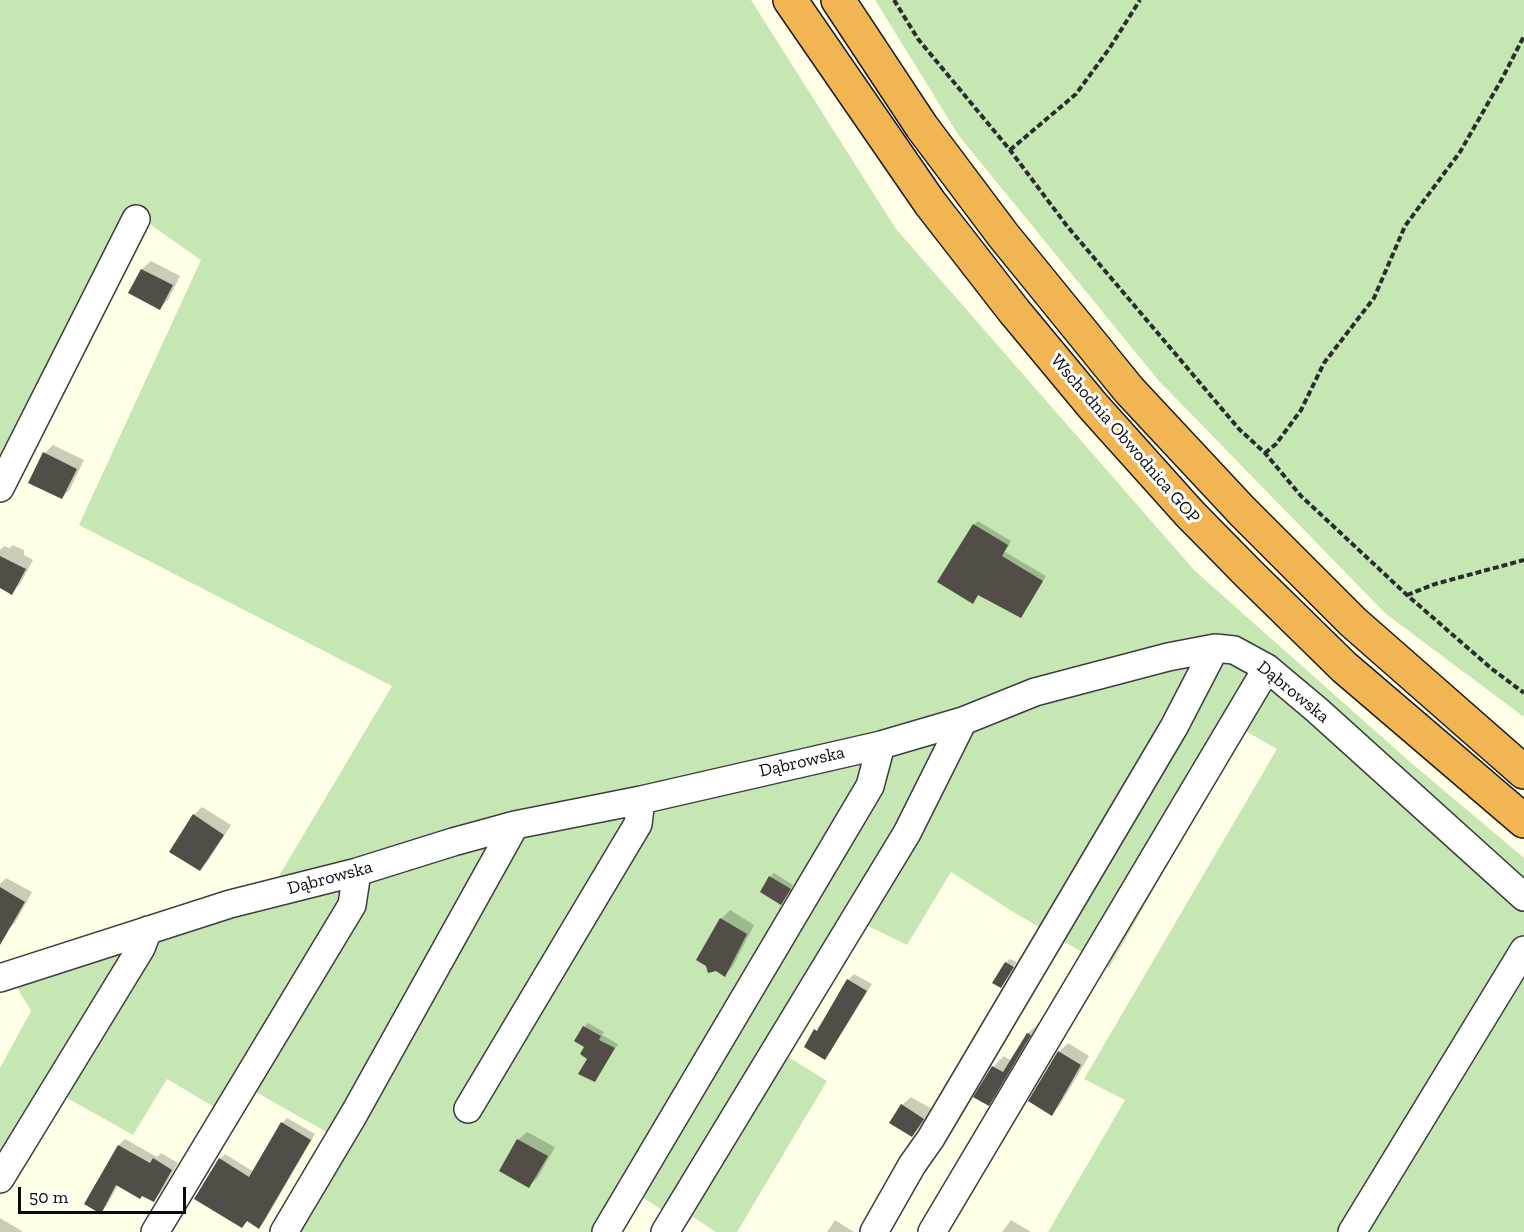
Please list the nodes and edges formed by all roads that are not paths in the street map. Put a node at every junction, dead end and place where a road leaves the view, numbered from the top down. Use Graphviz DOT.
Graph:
graph roads {
  1 [pos="790,0"];
  2 [pos="838,0"];
  3 [pos="136,219"];
  4 [pos="0,488"];
  5 [pos="1215,648"];
  6 [pos="1267,668"];
  7 [pos="963,721"];
  8 [pos="881,745"];
  9 [pos="1524,772"];
  10 [pos="641,800"];
  11 [pos="1524,820"];
  12 [pos="515,825"];
  13 [pos="357,872"];
  14 [pos="1524,897"];
  15 [pos="148,930"];
  16 [pos="1524,950"];
  17 [pos="0,978"];
  18 [pos="468,1109"];
  19 [pos="0,1179"];
  20 [pos="155,1232"];
  21 [pos="284,1232"];
  22 [pos="606,1232"];
  23 [pos="665,1232"];
  24 [pos="874,1232"];
  25 [pos="932,1232"];
  26 [pos="1352,1232"];
  1 -- 11 [label="highway, Wschodnia Obwodnica GOP"];
  2 -- 9 [label="highway, Wschodnia Obwodnica GOP"];
  3 -- 4 [label="lane"];
  5 -- 6 [label="lane, Dąbrowska"];
  5 -- 7 [label="lane, Dąbrowska"];
  5 -- 24 [label="lane"];
  6 -- 14 [label="lane, Dąbrowska"];
  6 -- 25 [label="lane"];
  7 -- 8 [label="lane, Dąbrowska"];
  7 -- 23 [label="lane"];
  8 -- 10 [label="lane, Dąbrowska"];
  8 -- 22 [label="lane"];
  10 -- 12 [label="lane, Dąbrowska"];
  10 -- 18 [label="lane"];
  12 -- 13 [label="lane, Dąbrowska"];
  12 -- 21 [label="lane"];
  13 -- 15 [label="lane, Dąbrowska"];
  13 -- 20 [label="lane"];
  15 -- 17 [label="lane, Dąbrowska"];
  15 -- 19 [label="lane"];
  16 -- 26 [label="lane"];
}
